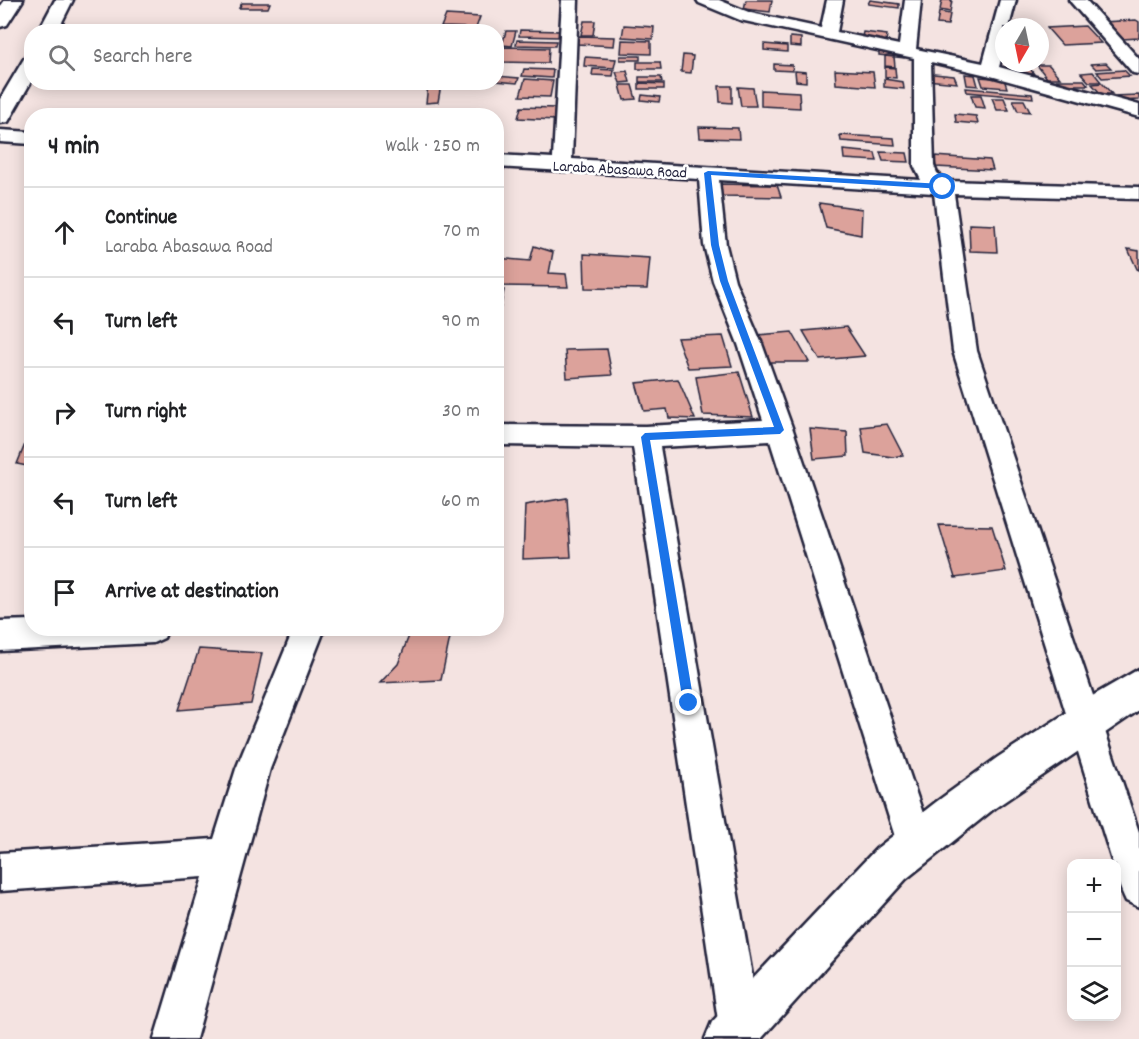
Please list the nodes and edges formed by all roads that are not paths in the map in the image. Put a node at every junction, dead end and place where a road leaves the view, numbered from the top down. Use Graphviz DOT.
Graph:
graph roads {
  1 [pos="14,0"];
  2 [pos="64,0"];
  3 [pos="570,0"];
  4 [pos="705,0"];
  5 [pos="835,0"];
  6 [pos="913,0"];
  7 [pos="1008,0"];
  8 [pos="1077,0"];
  9 [pos="726,5"];
  10 [pos="0,21"];
  11 [pos="51,24"];
  12 [pos="828,36"];
  13 [pos="914,54"];
  14 [pos="1139,69"];
  15 [pos="990,70"];
  16 [pos="24,75"];
  17 [pos="1139,111"];
  18 [pos="0,117"];
  19 [pos="0,136"];
  20 [pos="24,138"];
  21 [pos="504,161"];
  22 [pos="562,165"];
  23 [pos="708,173"];
  24 [pos="943,187"];
  25 [pos="1139,193"];
  26 [pos="780,430"];
  27 [pos="504,435"];
  28 [pos="645,437"];
  29 [pos="24,635"];
  30 [pos="0,636"];
  31 [pos="307,636"];
  32 [pos="1139,688"];
  33 [pos="1086,722"];
  34 [pos="915,843"];
  35 [pos="227,857"];
  36 [pos="0,872"];
  37 [pos="1139,888"];
  38 [pos="735,1033"];
  39 [pos="175,1039"];
  1 -- 10 [label="street"];
  2 -- 11 [label="street"];
  3 -- 22 [label="street"];
  4 -- 9 [label="street"];
  5 -- 12 [label="street"];
  6 -- 13 [label="street"];
  7 -- 15 [label="street"];
  8 -- 14 [label="street"];
  9 -- 12 [label="street"];
  12 -- 13 [label="street"];
  13 -- 15 [label="street"];
  13 -- 24 [label="street"];
  15 -- 17 [label="street"];
  16 -- 18 [label="street"];
  19 -- 20 [label="street"];
  21 -- 22 [label="street, Laraba Abasawa Road"];
  22 -- 23 [label="street, Laraba Abasawa Road"];
  23 -- 24 [label="street, Laraba Abasawa Road"];
  23 -- 26 [label="street"];
  24 -- 25 [label="street, Laraba Abasawa Road"];
  24 -- 33 [label="street"];
  26 -- 28 [label="street"];
  26 -- 34 [label="street"];
  27 -- 28 [label="street"];
  28 -- 38 [label="street"];
  29 -- 30 [label="street"];
  31 -- 35 [label="street"];
  32 -- 33 [label="street"];
  33 -- 34 [label="street"];
  33 -- 37 [label="street"];
  34 -- 38 [label="street"];
  35 -- 36 [label="street"];
  35 -- 39 [label="street"];
}
